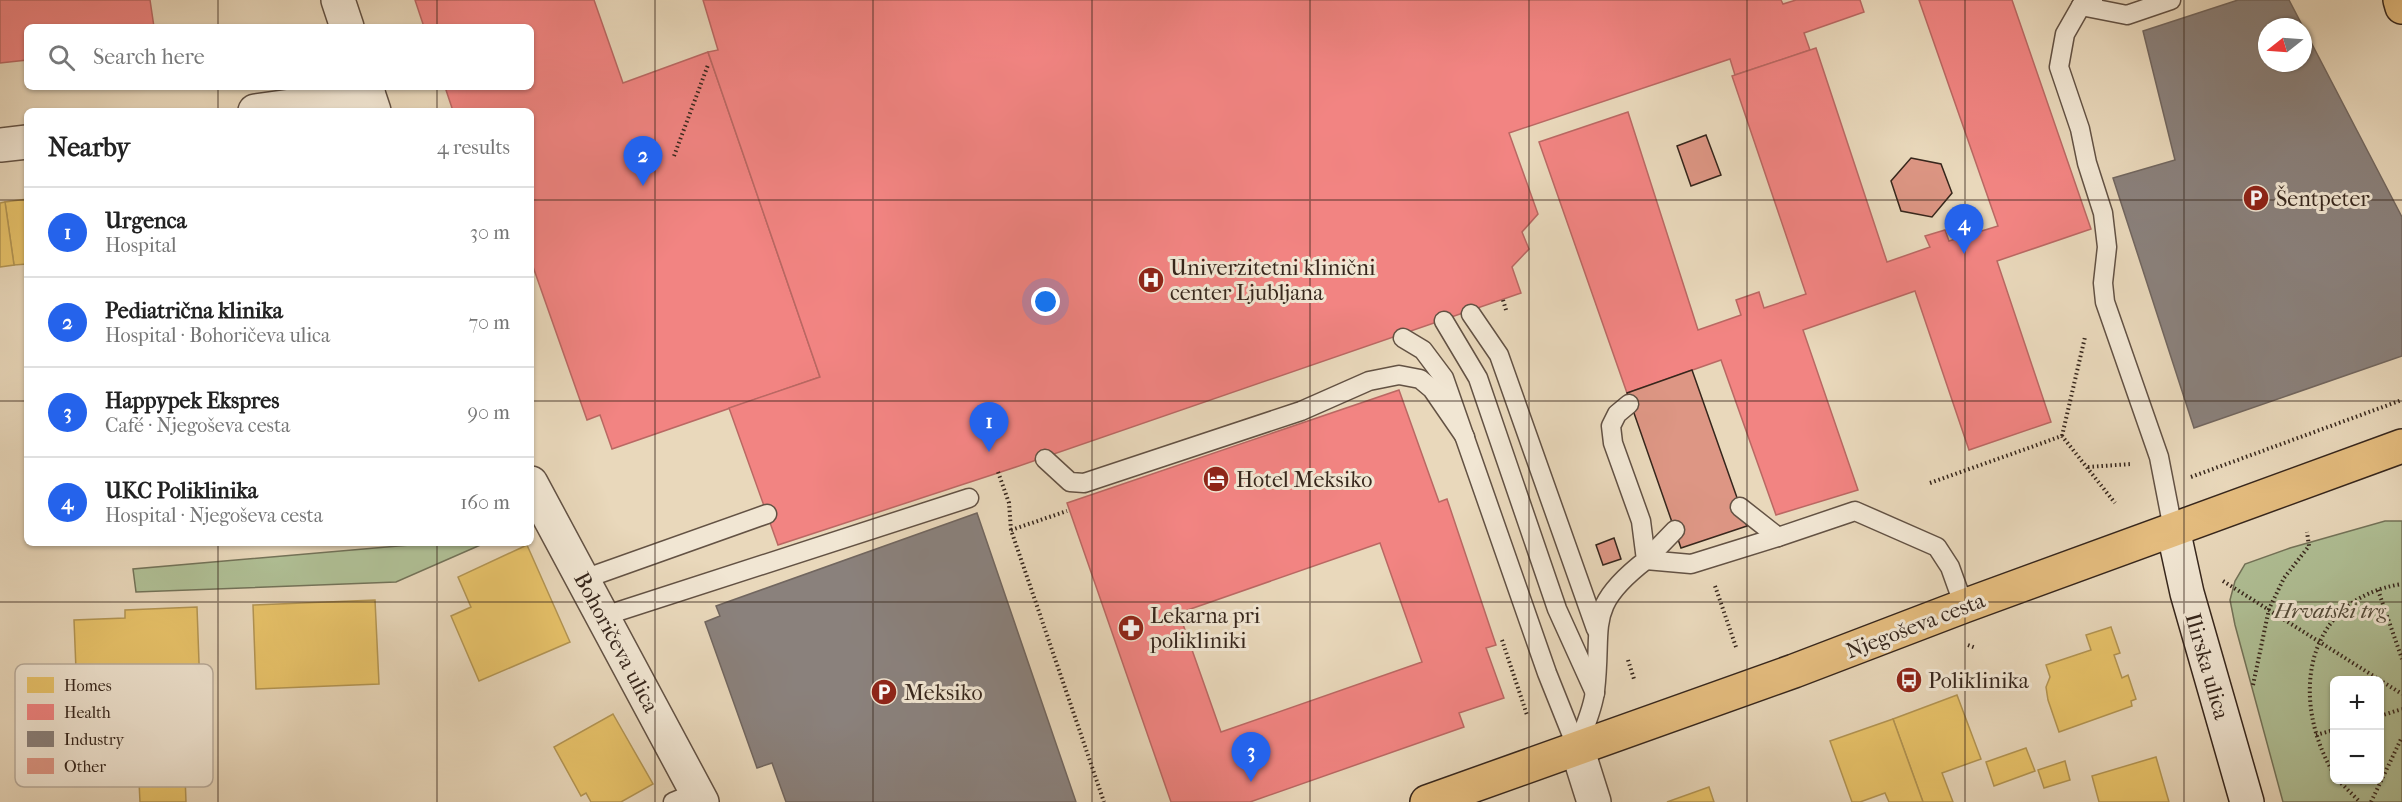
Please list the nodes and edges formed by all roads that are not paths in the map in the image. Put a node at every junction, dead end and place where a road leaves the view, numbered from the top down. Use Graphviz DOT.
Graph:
graph roads {
  1 [pos="338,0"];
  2 [pos="2171,0"];
  3 [pos="2400,0"];
  4 [pos="2087,3"];
  5 [pos="2402,7"];
  6 [pos="346,24"];
  7 [pos="369,96"];
  8 [pos="279,108"];
  9 [pos="24,141"];
  10 [pos="0,145"];
  11 [pos="1471,314"];
  12 [pos="1444,321"];
  13 [pos="1403,338"];
  14 [pos="1629,404"];
  15 [pos="1465,437"];
  16 [pos="2402,446"];
  17 [pos="1045,459"];
  18 [pos="534,488"];
  19 [pos="969,498"];
  20 [pos="1740,507"];
  21 [pos="767,514"];
  22 [pos="2173,529"];
  23 [pos="1675,530"];
  24 [pos="1778,537"];
  25 [pos="1646,560"];
  26 [pos="584,579"];
  27 [pos="1964,606"];
  28 [pos="604,616"];
  29 [pos="1596,629"];
  30 [pos="1595,693"];
  31 [pos="1577,748"];
  32 [pos="690,799"];
  33 [pos="1427,802"];
  34 [pos="1594,802"];
  35 [pos="2247,802"];
  1 -- 6 [label="street"];
  2 -- 4 [label="lane"];
  3 -- 5 [label="main road"];
  4 -- 22 [label="lane"];
  7 -- 8 [label="street"];
  9 -- 10 [label="street"];
  11 -- 29 [label="lane"];
  12 -- 30 [label="lane"];
  13 -- 15 [label="lane"];
  14 -- 25 [label="lane"];
  15 -- 17 [label="lane"];
  15 -- 31 [label="lane"];
  16 -- 22 [label="main road, Njegoševa cesta"];
  18 -- 26 [label="street, Bohoričeva ulica"];
  19 -- 28 [label="lane"];
  20 -- 24 [label="lane"];
  21 -- 26 [label="lane"];
  22 -- 27 [label="main road, Njegoševa cesta"];
  22 -- 35 [label="street, Ilirska ulica"];
  23 -- 25 [label="lane"];
  24 -- 25 [label="lane"];
  24 -- 27 [label="lane"];
  25 -- 29 [label="lane"];
  26 -- 28 [label="street, Bohoričeva ulica"];
  27 -- 31 [label="main road, Njegoševa cesta"];
  28 -- 32 [label="street, Bohoričeva ulica"];
  29 -- 30 [label="lane"];
  30 -- 31 [label="lane"];
  31 -- 33 [label="main road, Njegoševa cesta"];
  31 -- 34 [label="street"];
}
